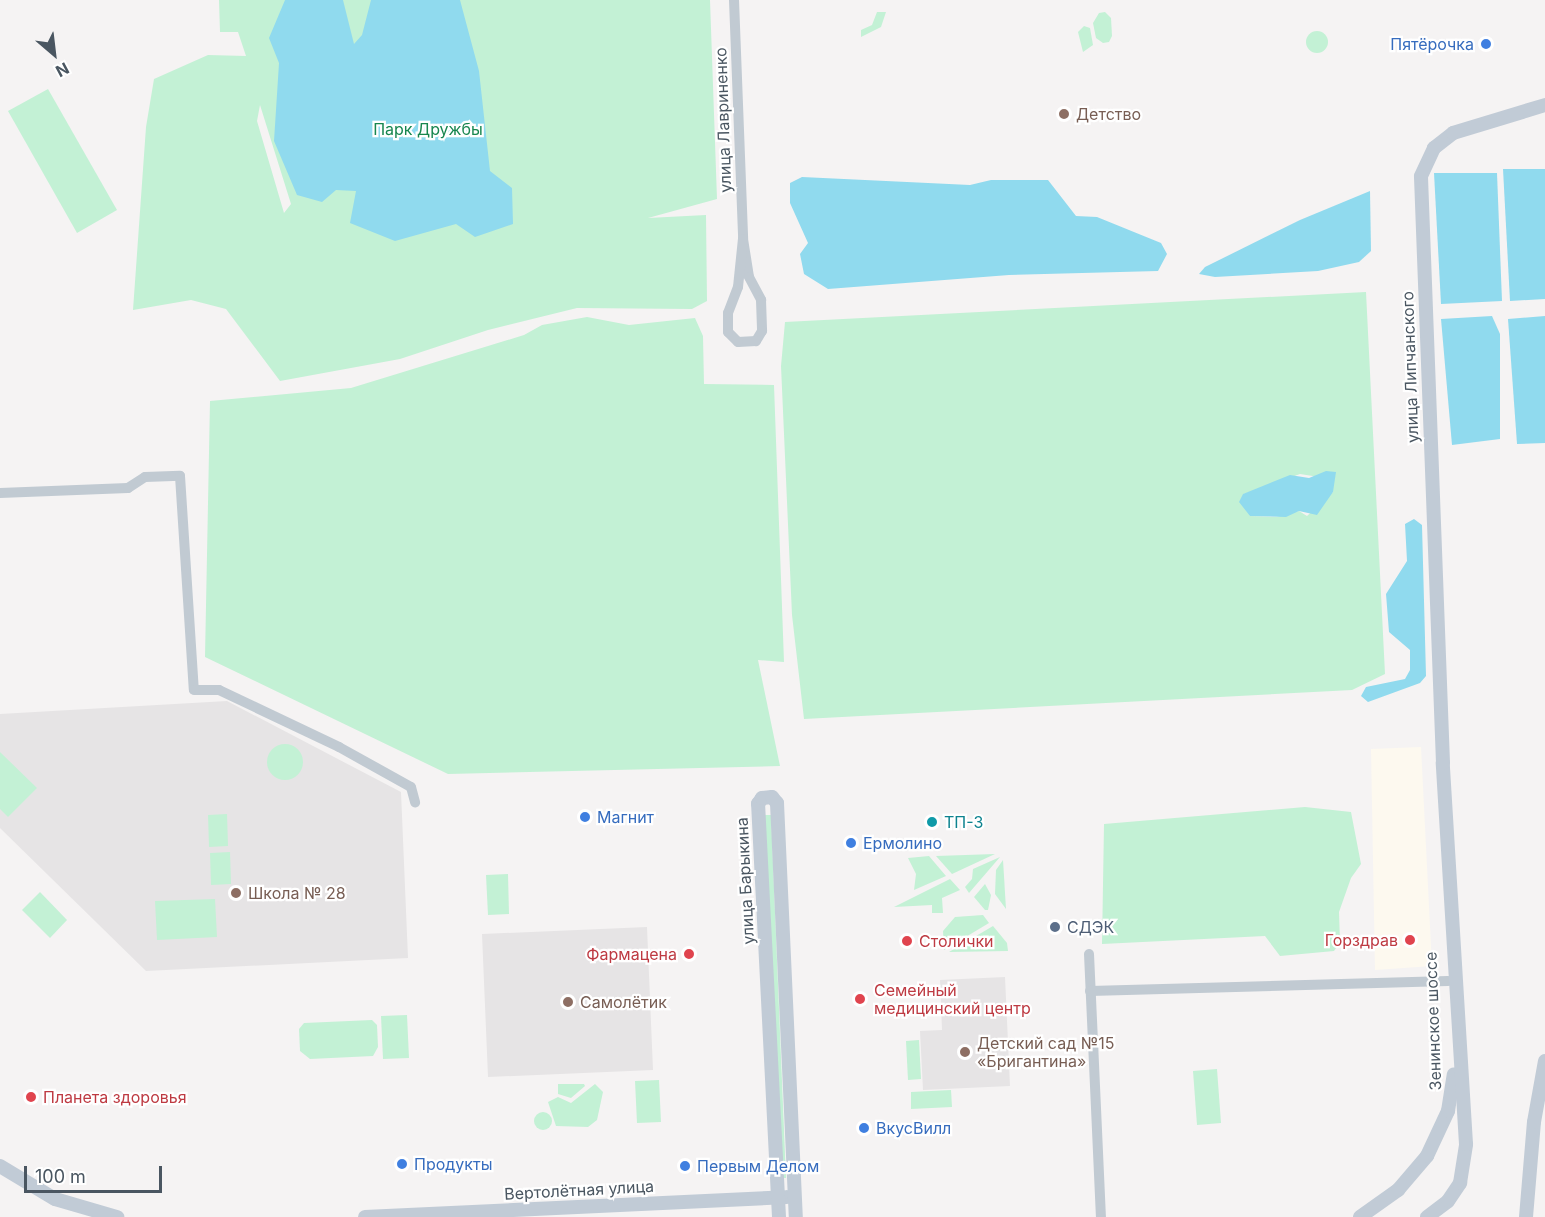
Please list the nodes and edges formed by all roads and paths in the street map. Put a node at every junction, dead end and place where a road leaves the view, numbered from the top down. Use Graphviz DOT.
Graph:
graph roads {
  1 [pos="734,0"];
  2 [pos="1545,105"];
  3 [pos="743,238"];
  4 [pos="0,493"];
  5 [pos="1441,708"];
  6 [pos="1444,788"];
  7 [pos="416,802"];
  8 [pos="1089,954"];
  9 [pos="1448,981"];
  10 [pos="1090,991"];
  11 [pos="1545,1061"];
  12 [pos="0,1166"];
  13 [pos="778,1197"];
  14 [pos="795,1197"];
  15 [pos="117,1217"];
  16 [pos="365,1217"];
  17 [pos="779,1217"];
  18 [pos="796,1217"];
  19 [pos="1101,1217"];
  20 [pos="1360,1217"];
  21 [pos="1427,1217"];
  22 [pos="1526,1217"];
  1 -- 3 [label="street, улица Лавриненко"];
  2 -- 5 [label="main road, улица Липчанского"];
  3 -- 3 [label="street"];
  4 -- 7 [label="street"];
  5 -- 6 [label="main road, Зенинское шоссе"];
  6 -- 9 [label="main road, Зенинское шоссе"];
  6 -- 21 [label="main road, Зенинское шоссе"];
  8 -- 10 [label="street"];
  9 -- 10 [label="street"];
  9 -- 20 [label="main road, Зенинское шоссе"];
  10 -- 19 [label="street"];
  11 -- 22 [label="main road"];
  12 -- 15 [label="main road"];
  13 -- 14 [label="main road, Вертолётная улица"];
  13 -- 14 [label="main road, улица Барыкина"];
  13 -- 16 [label="main road, Вертолётная улица"];
  13 -- 17 [label="main road, улица Барыкина"];
  14 -- 18 [label="main road, улица Барыкина"];
}
